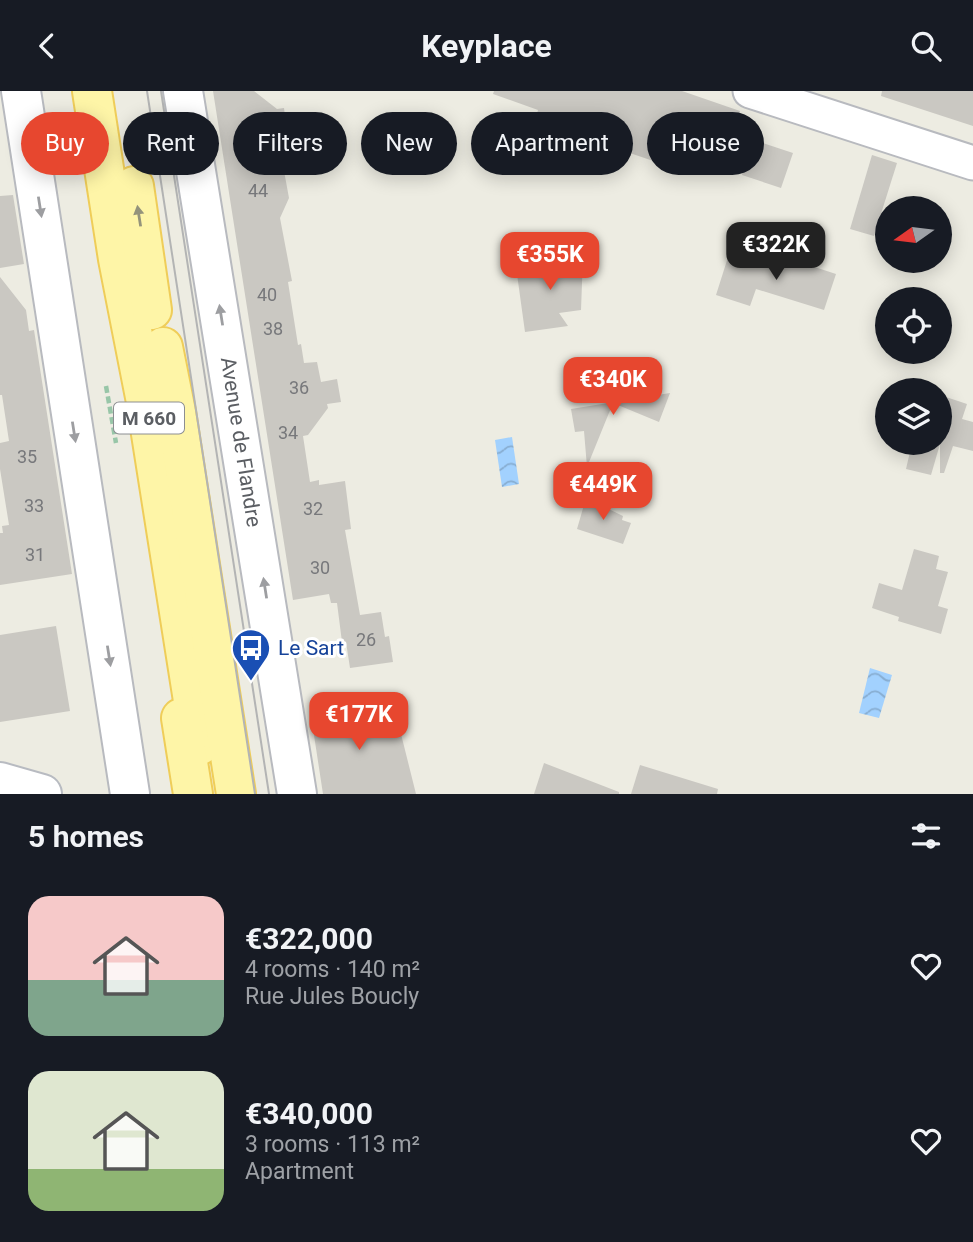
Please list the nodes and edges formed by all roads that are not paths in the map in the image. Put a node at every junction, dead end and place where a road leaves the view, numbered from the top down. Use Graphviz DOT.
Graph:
graph roads {
  1 [pos="21,91"];
  2 [pos="92,91"];
  3 [pos="118,91"];
  4 [pos="183,91"];
  5 [pos="750,91"];
  6 [pos="973,163"];
  7 [pos="132,262"];
  8 [pos="207,745"];
  9 [pos="0,782"];
  10 [pos="42,794"];
  11 [pos="130,794"];
  12 [pos="193,794"];
  13 [pos="236,794"];
  14 [pos="297,794"];
  1 -- 11 [label="street, one-way"];
  2 -- 7 [label="main road, M 660"];
  7 -- 3 [label="main road, M 660, one-way"];
  14 -- 4 [label="street, Avenue de Flandre, one-way"];
  5 -- 6 [label="street"];
  7 -- 8 [label="main road, M 660"];
  7 -- 12 [label="main road, M 660"];
  7 -- 13 [label="main road, M 660"];
  9 -- 10 [label="street"];
}
